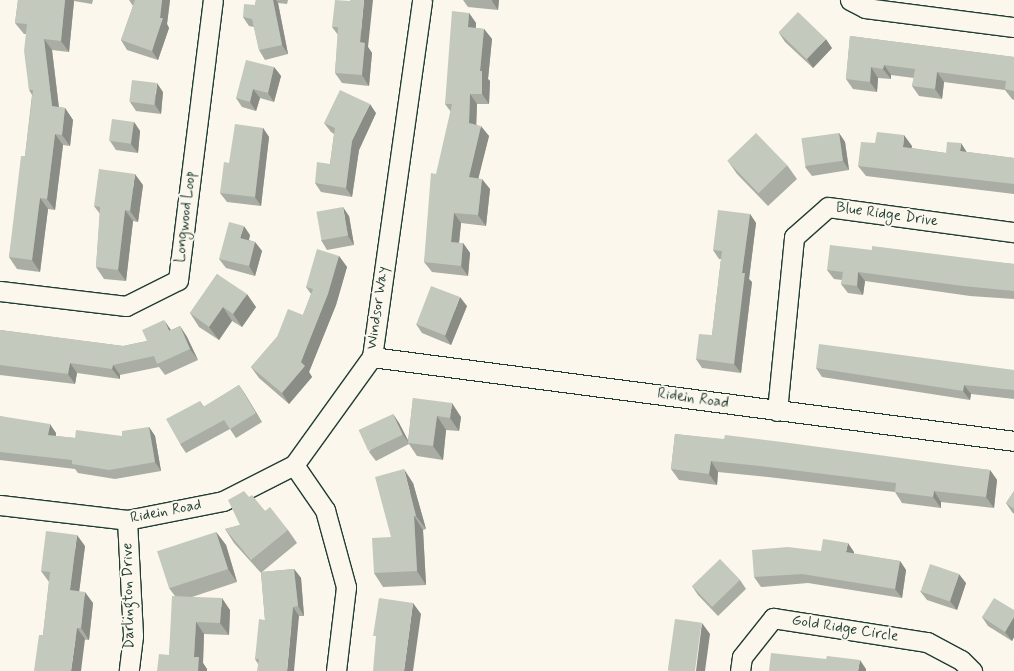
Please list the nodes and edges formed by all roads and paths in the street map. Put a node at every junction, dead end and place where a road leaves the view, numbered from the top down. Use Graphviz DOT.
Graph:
graph roads {
  1 [pos="213,0"];
  2 [pos="422,0"];
  3 [pos="850,0"];
  4 [pos="1014,27"];
  5 [pos="1014,232"];
  6 [pos="0,291"];
  7 [pos="372,357"];
  8 [pos="777,410"];
  9 [pos="1014,441"];
  10 [pos="294,465"];
  11 [pos="0,505"];
  12 [pos="127,520"];
  13 [pos="129,671"];
  14 [pos="336,671"];
  15 [pos="740,671"];
  16 [pos="972,671"];
  1 -- 6 [label="street, Longwood Loop"];
  2 -- 7 [label="street, Windsor Way"];
  3 -- 4 [label="street"];
  5 -- 8 [label="street, Blue Ridge Drive"];
  7 -- 8 [label="street, Ridein Road"];
  7 -- 10 [label="street, Windsor Way"];
  8 -- 9 [label="street, Ridein Road"];
  10 -- 12 [label="street, Ridein Road"];
  10 -- 14 [label="street"];
  11 -- 12 [label="street, Ridein Road"];
  12 -- 13 [label="street, Darlington Drive"];
  15 -- 16 [label="street, Gold Ridge Circle"];
}
